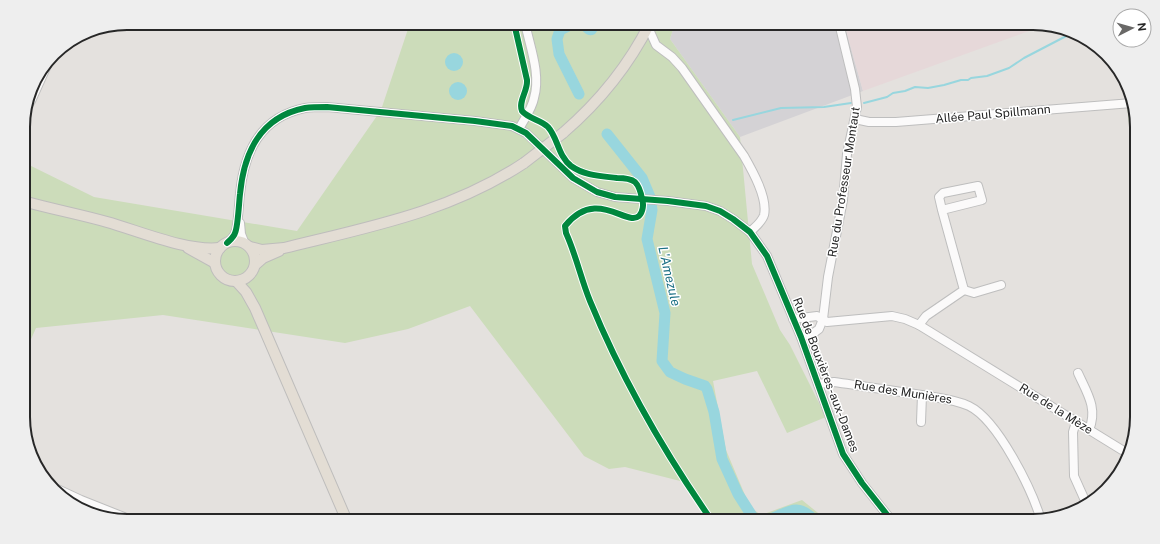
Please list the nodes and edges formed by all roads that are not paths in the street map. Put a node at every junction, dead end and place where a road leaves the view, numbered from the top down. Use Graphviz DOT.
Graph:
graph roads {
  1 [pos="527,30"];
  2 [pos="646,30"];
  3 [pos="651,30"];
  4 [pos="841,30"];
  5 [pos="1127,103"];
  6 [pos="855,119"];
  7 [pos="519,129"];
  8 [pos="30,204"];
  9 [pos="239,204"];
  10 [pos="942,210"];
  11 [pos="750,232"];
  12 [pos="181,244"];
  13 [pos="224,245"];
  14 [pos="247,246"];
  15 [pos="284,248"];
  16 [pos="215,263"];
  17 [pos="253,269"];
  18 [pos="236,281"];
  19 [pos="1001,285"];
  20 [pos="964,290"];
  21 [pos="255,308"];
  22 [pos="793,319"];
  23 [pos="823,319"];
  24 [pos="919,325"];
  25 [pos="800,337"];
  26 [pos="1078,373"];
  27 [pos="818,384"];
  28 [pos="922,395"];
  29 [pos="921,422"];
  30 [pos="1076,422"];
  31 [pos="1089,430"];
  32 [pos="1122,450"];
  33 [pos="69,495"];
  34 [pos="1085,499"];
  35 [pos="113,513"];
  36 [pos="344,514"];
  37 [pos="886,514"];
  38 [pos="1039,514"];
  1 -- 7 [label="street"];
  2 -- 15 [label="main road, bridge"];
  3 -- 11 [label="street"];
  4 -- 6 [label="street, Rue du Professeur Montaut"];
  5 -- 6 [label="street, Allée Paul Spillmann"];
  6 -- 23 [label="street, Rue du Professeur Montaut"];
  7 -- 9 [label="street"];
  7 -- 11 [label="street, Rue de Bouxières-aux-Dames"];
  8 -- 12 [label="main road"];
  9 -- 13 [label="street"];
  9 -- 14 [label="street"];
  10 -- 10 [label="street"];
  10 -- 20 [label="street"];
  11 -- 22 [label="street, Rue de Bouxières-aux-Dames"];
  12 -- 13 [label="main road"];
  12 -- 16 [label="main road"];
  13 -- 14 [label="main road"];
  13 -- 16 [label="main road"];
  14 -- 15 [label="main road"];
  14 -- 17 [label="main road"];
  15 -- 17 [label="main road"];
  16 -- 18 [label="main road"];
  17 -- 18 [label="main road"];
  17 -- 21 [label="main road"];
  18 -- 21 [label="main road"];
  19 -- 20 [label="street"];
  20 -- 24 [label="street"];
  21 -- 36 [label="main road"];
  22 -- 23 [label="street"];
  22 -- 25 [label="street, Rue de Bouxières-aux-Dames"];
  23 -- 24 [label="street, Rue de la Mèze"];
  23 -- 25 [label="street"];
  24 -- 30 [label="street, Rue de la Mèze"];
  25 -- 27 [label="street, Rue de Bouxières-aux-Dames"];
  26 -- 31 [label="street"];
  27 -- 28 [label="street, Rue des Munières"];
  27 -- 37 [label="street, Rue de Bouxières-aux-Dames"];
  28 -- 29 [label="street"];
  28 -- 38 [label="street, Rue des Munières"];
  30 -- 31 [label="street, Rue de la Mèze"];
  30 -- 34 [label="street"];
  31 -- 32 [label="street, Rue de la Mèze"];
  33 -- 35 [label="street"];
}
